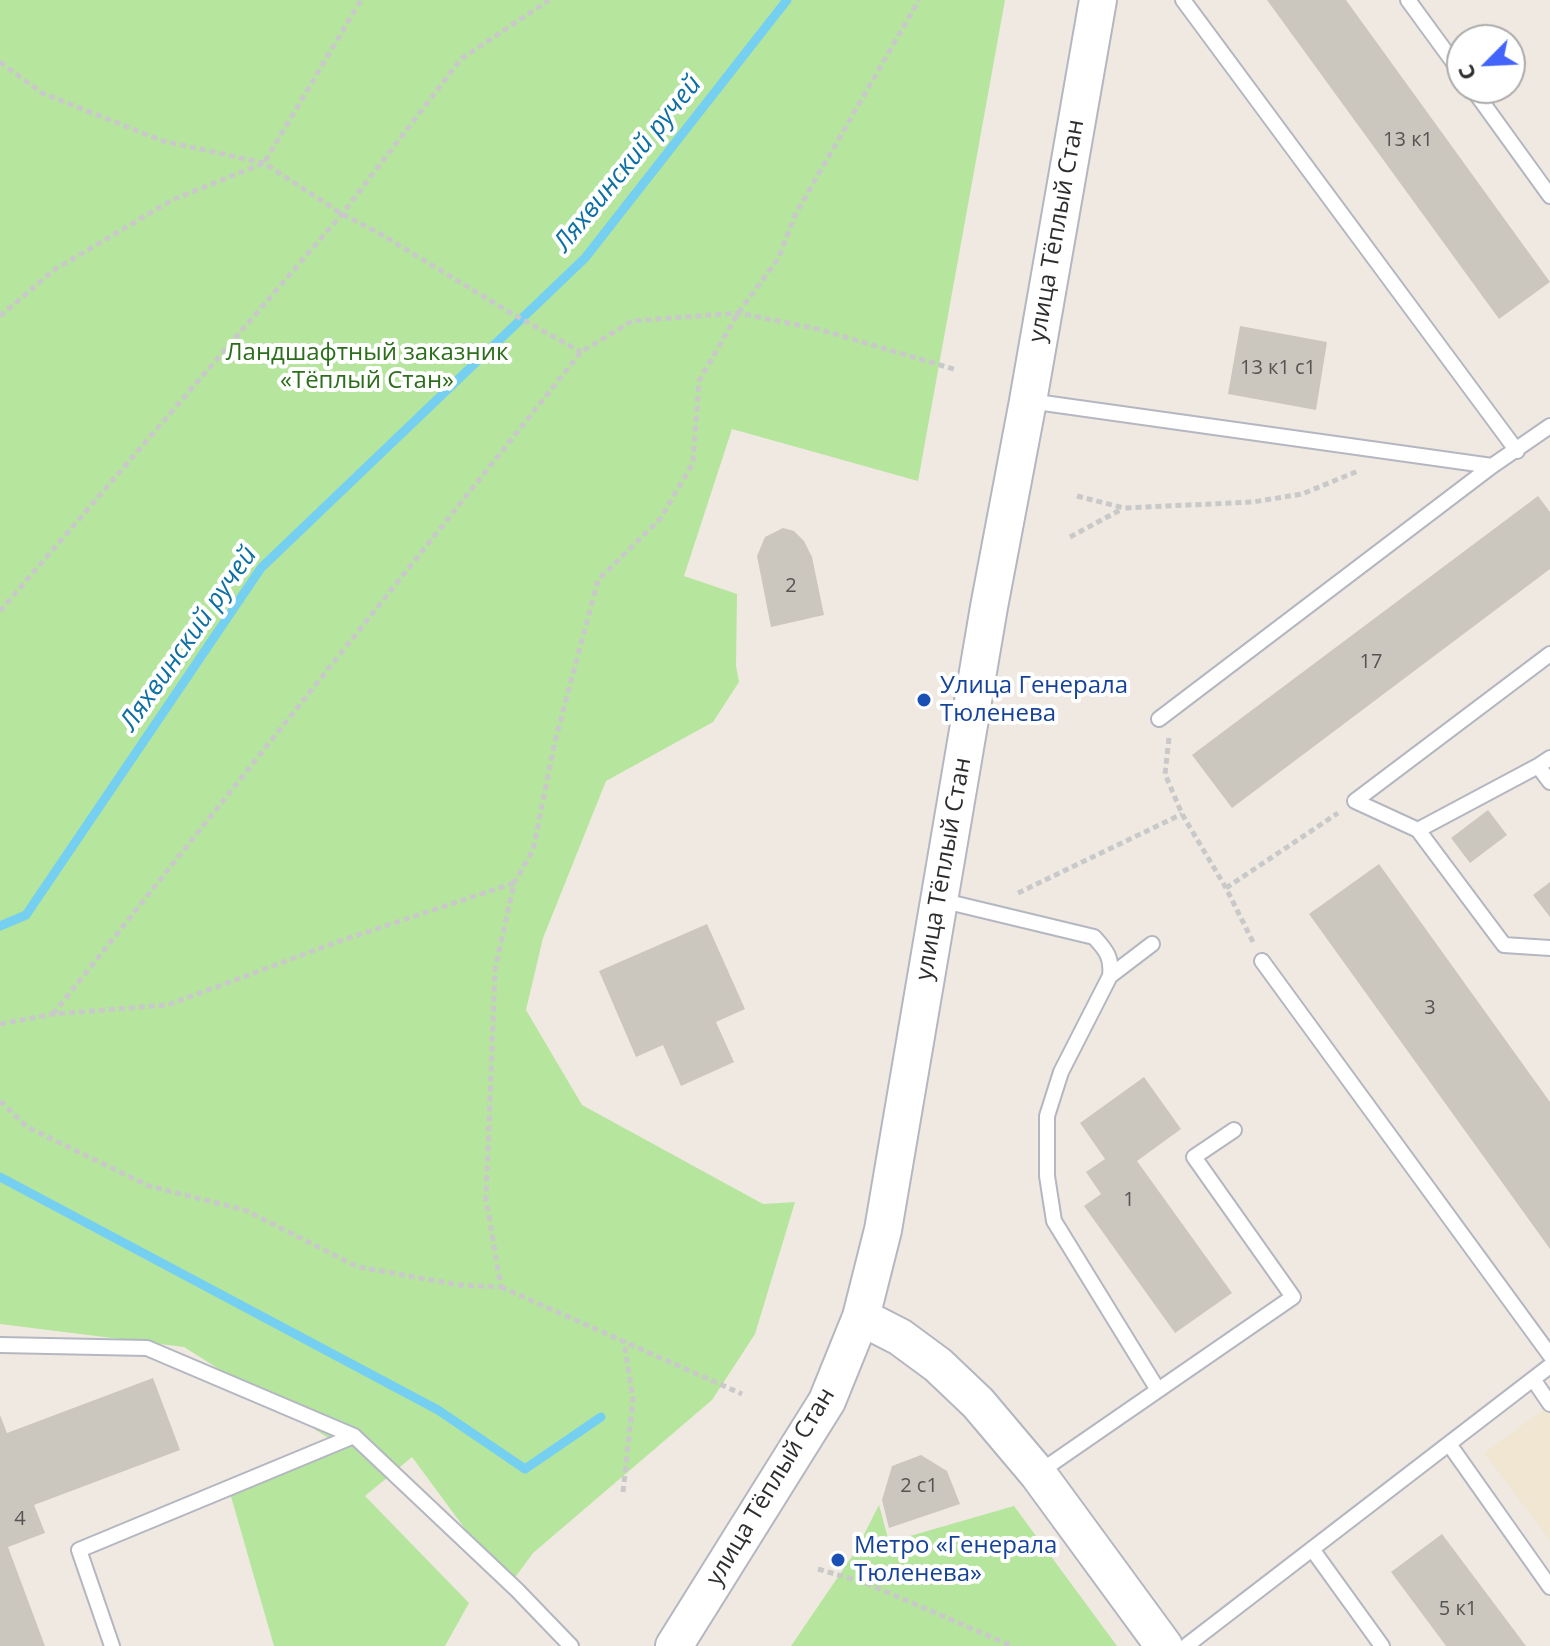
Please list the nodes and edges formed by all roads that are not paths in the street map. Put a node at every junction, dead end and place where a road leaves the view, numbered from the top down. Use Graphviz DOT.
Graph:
graph roads {
  1 [pos="1098,0"];
  2 [pos="1183,0"];
  3 [pos="1408,0"];
  4 [pos="1446,52"];
  5 [pos="1484,104"];
  6 [pos="1550,196"];
  7 [pos="1028,401"];
  8 [pos="1550,426"];
  9 [pos="1517,451"];
  10 [pos="1492,466"];
  11 [pos="1550,654"];
  12 [pos="1165,714"];
  13 [pos="1544,762"];
  14 [pos="1550,782"];
  15 [pos="1418,830"];
  16 [pos="939,900"];
  17 [pos="1152,944"];
  18 [pos="1550,948"];
  19 [pos="1262,961"];
  20 [pos="1110,976"];
  21 [pos="1234,1130"];
  22 [pos="861,1317"];
  23 [pos="0,1345"];
  24 [pos="1550,1355"];
  25 [pos="1550,1366"];
  26 [pos="1533,1379"];
  27 [pos="1158,1390"];
  28 [pos="1550,1404"];
  29 [pos="354,1436"];
  30 [pos="1449,1444"];
  31 [pos="1038,1474"];
  32 [pos="1312,1549"];
  33 [pos="1550,1587"];
  34 [pos="112,1646"];
  35 [pos="571,1646"];
  36 [pos="674,1646"];
  37 [pos="1164,1646"];
  38 [pos="1186,1646"];
  39 [pos="1382,1646"];
  1 -- 7 [label="street, улица Тёплый Стан"];
  2 -- 9 [label="lane"];
  3 -- 4 [label="lane"];
  5 -- 6 [label="lane"];
  7 -- 10 [label="lane"];
  7 -- 16 [label="street, улица Тёплый Стан"];
  8 -- 9 [label="lane"];
  9 -- 10 [label="lane"];
  10 -- 12 [label="lane"];
  11 -- 15 [label="lane"];
  13 -- 14 [label="lane"];
  13 -- 15 [label="lane"];
  15 -- 18 [label="lane"];
  16 -- 20 [label="lane"];
  16 -- 22 [label="street, улица Тёплый Стан"];
  17 -- 20 [label="lane"];
  19 -- 24 [label="lane"];
  20 -- 27 [label="lane"];
  21 -- 27 [label="lane"];
  22 -- 31 [label="street"];
  22 -- 36 [label="street, улица Тёплый Стан"];
  23 -- 29 [label="lane"];
  25 -- 26 [label="lane"];
  26 -- 28 [label="lane"];
  26 -- 30 [label="lane"];
  27 -- 31 [label="lane"];
  29 -- 34 [label="lane"];
  29 -- 35 [label="lane"];
  30 -- 32 [label="lane"];
  30 -- 33 [label="lane"];
  31 -- 37 [label="street"];
  32 -- 38 [label="lane"];
  32 -- 39 [label="lane"];
}
